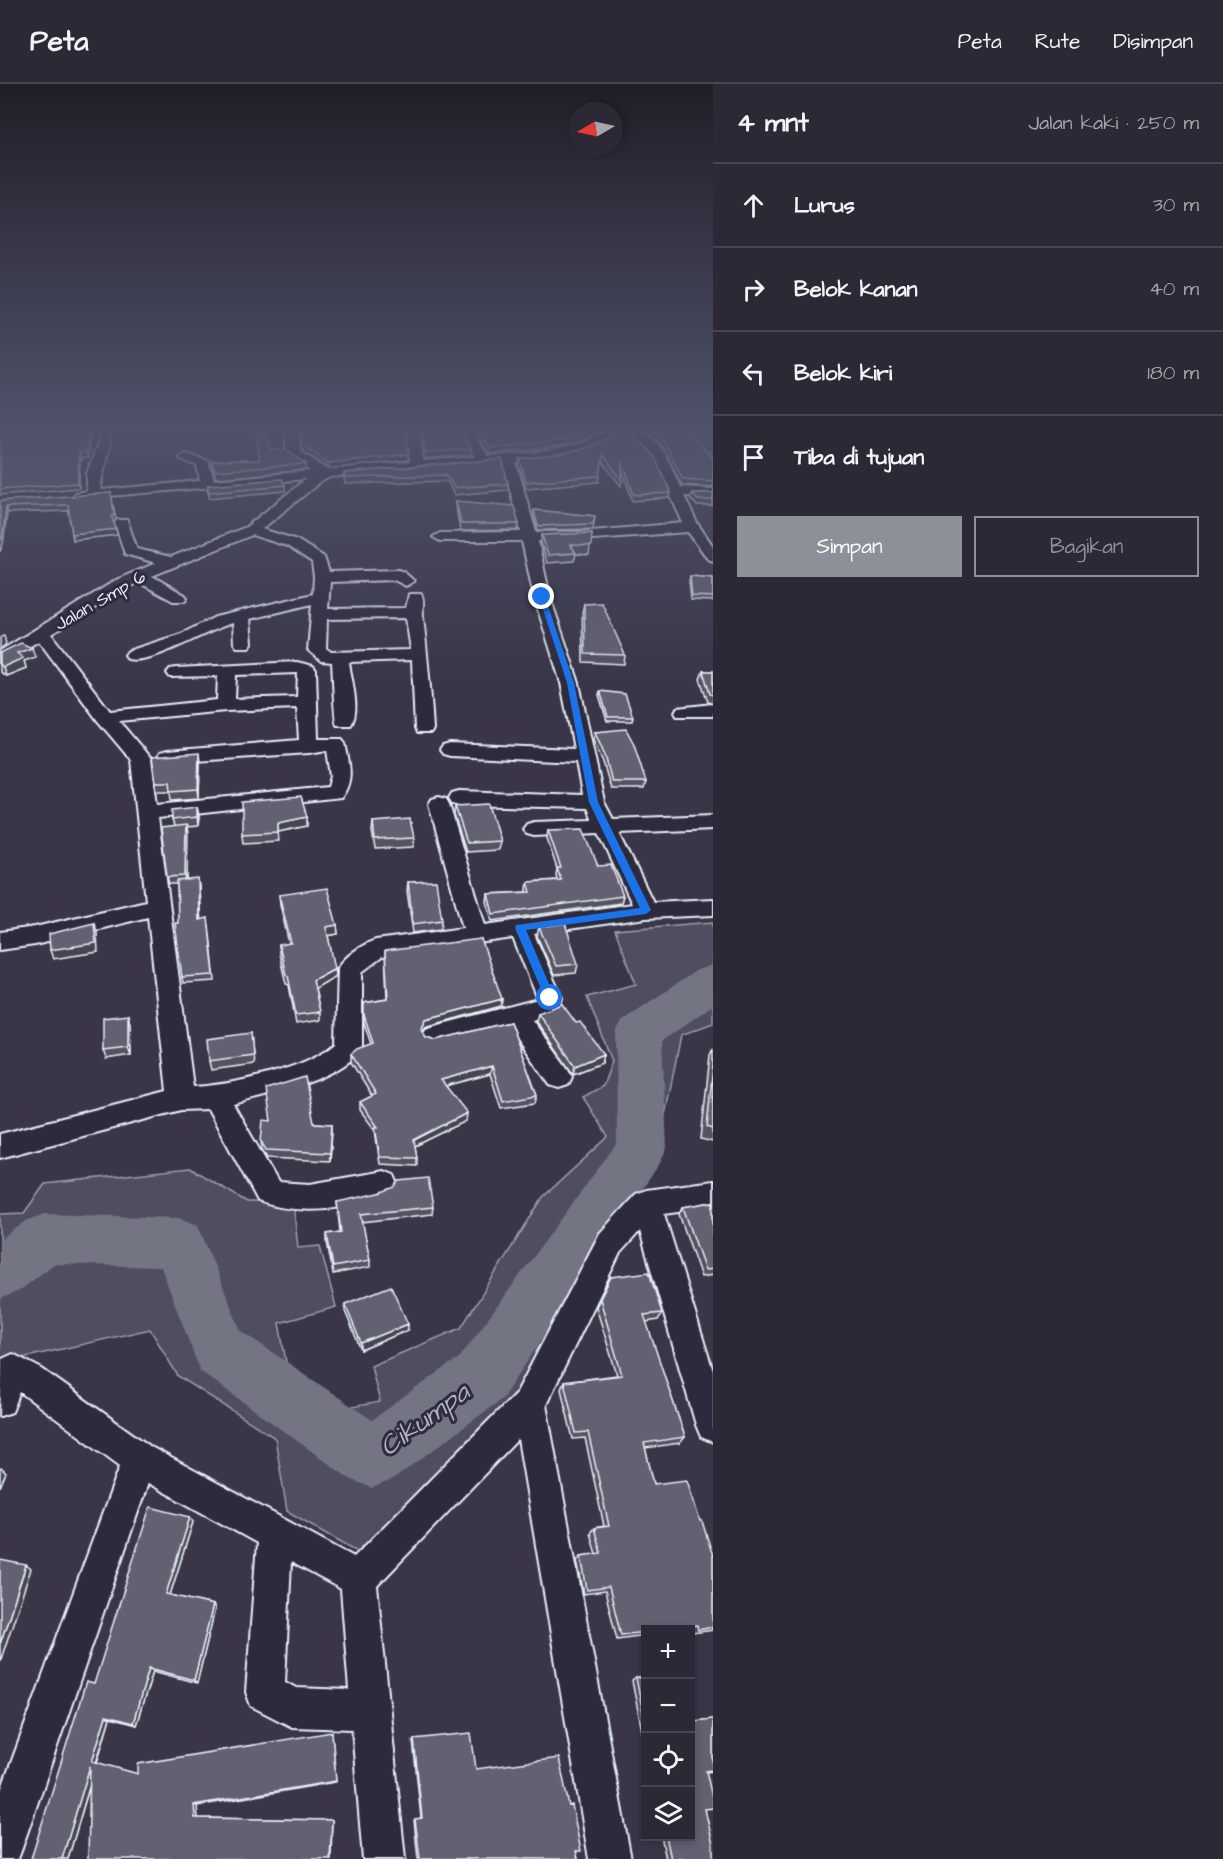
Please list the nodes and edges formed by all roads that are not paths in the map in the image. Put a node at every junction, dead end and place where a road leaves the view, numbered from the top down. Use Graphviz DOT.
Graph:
graph roads {
  1 [pos="273,513"];
  2 [pos="523,513"];
  3 [pos="685,513"];
  4 [pos="122,522"];
  5 [pos="692,527"];
  6 [pos="251,530"];
  7 [pos="529,535"];
  8 [pos="440,537"];
  9 [pos="713,556"];
  10 [pos="174,562"];
  11 [pos="138,575"];
  12 [pos="322,577"];
  13 [pos="319,597"];
  14 [pos="179,598"];
  15 [pos="414,613"];
  16 [pos="320,614"];
  17 [pos="241,615"];
  18 [pos="42,634"];
  19 [pos="243,643"];
  20 [pos="134,655"];
  21 [pos="420,656"];
  22 [pos="340,657"];
  23 [pos="0,658"];
  24 [pos="227,670"];
  25 [pos="176,673"];
  26 [pos="306,702"];
  27 [pos="226,705"];
  28 [pos="713,710"];
  29 [pos="684,712"];
  30 [pos="105,717"];
  31 [pos="344,721"];
  32 [pos="424,729"];
  33 [pos="309,747"];
  34 [pos="450,750"];
  35 [pos="586,756"];
  36 [pos="141,759"];
  37 [pos="594,802"];
  38 [pos="148,812"];
  39 [pos="713,822"];
  40 [pos="606,825"];
  41 [pos="534,829"];
  42 [pos="159,906"];
  43 [pos="713,907"];
  44 [pos="646,910"];
  45 [pos="520,928"];
  46 [pos="476,934"];
  47 [pos="0,940"];
  48 [pos="515,1016"];
  49 [pos="435,1036"];
  50 [pos="559,1077"];
  51 [pos="215,1097"];
  52 [pos="181,1099"];
  53 [pos="0,1146"];
  54 [pos="384,1184"];
  55 [pos="713,1194"];
  56 [pos="646,1203"];
  57 [pos="0,1400"];
  58 [pos="529,1404"];
  59 [pos="713,1425"];
  60 [pos="138,1459"];
  61 [pos="275,1534"];
  62 [pos="358,1579"];
  63 [pos="369,1710"];
  64 [pos="0,1851"];
  65 [pos="384,1859"];
  66 [pos="610,1859"];
  1 -- 6 [label="street, Jalan Smp 6"];
  2 -- 7 [label="street"];
  3 -- 5 [label="street"];
  4 -- 10 [label="street"];
  5 -- 7 [label="street"];
  5 -- 9 [label="street"];
  6 -- 10 [label="street, Jalan Smp 6"];
  6 -- 12 [label="street"];
  7 -- 8 [label="street"];
  7 -- 35 [label="street"];
  10 -- 11 [label="street, Jalan Smp 6"];
  11 -- 14 [label="street"];
  11 -- 18 [label="street, Jalan Smp 6"];
  12 -- 13 [label="street"];
  12 -- 15 [label="street"];
  13 -- 16 [label="street"];
  13 -- 17 [label="street"];
  15 -- 16 [label="street"];
  15 -- 21 [label="street"];
  16 -- 22 [label="street"];
  17 -- 19 [label="street"];
  17 -- 20 [label="street"];
  18 -- 23 [label="street, Jalan Smp 6"];
  18 -- 30 [label="street"];
  21 -- 22 [label="street"];
  21 -- 32 [label="street"];
  22 -- 31 [label="street"];
  24 -- 25 [label="street"];
  24 -- 26 [label="street"];
  24 -- 27 [label="street"];
  26 -- 27 [label="street"];
  26 -- 33 [label="street"];
  27 -- 30 [label="street"];
  28 -- 29 [label="street"];
  30 -- 36 [label="street"];
  33 -- 36 [label="street"];
  33 -- 38 [label="street"];
  34 -- 35 [label="street"];
  35 -- 37 [label="street"];
  36 -- 38 [label="street"];
  37 -- 40 [label="street"];
  37 -- 46 [label="street"];
  38 -- 42 [label="street"];
  39 -- 40 [label="street"];
  40 -- 41 [label="street"];
  40 -- 44 [label="street"];
  42 -- 47 [label="street"];
  42 -- 52 [label="street"];
  43 -- 44 [label="street"];
  44 -- 45 [label="street"];
  45 -- 46 [label="street"];
  45 -- 48 [label="street"];
  46 -- 51 [label="street"];
  48 -- 49 [label="street"];
  48 -- 50 [label="street"];
  51 -- 52 [label="street"];
  51 -- 54 [label="street"];
  52 -- 53 [label="street"];
  55 -- 56 [label="street"];
  56 -- 58 [label="street"];
  56 -- 59 [label="street"];
  57 -- 60 [label="street"];
  58 -- 62 [label="street"];
  58 -- 66 [label="street"];
  60 -- 61 [label="street"];
  60 -- 64 [label="street"];
  61 -- 62 [label="street"];
  61 -- 63 [label="street"];
  62 -- 63 [label="street"];
  63 -- 65 [label="street"];
}
